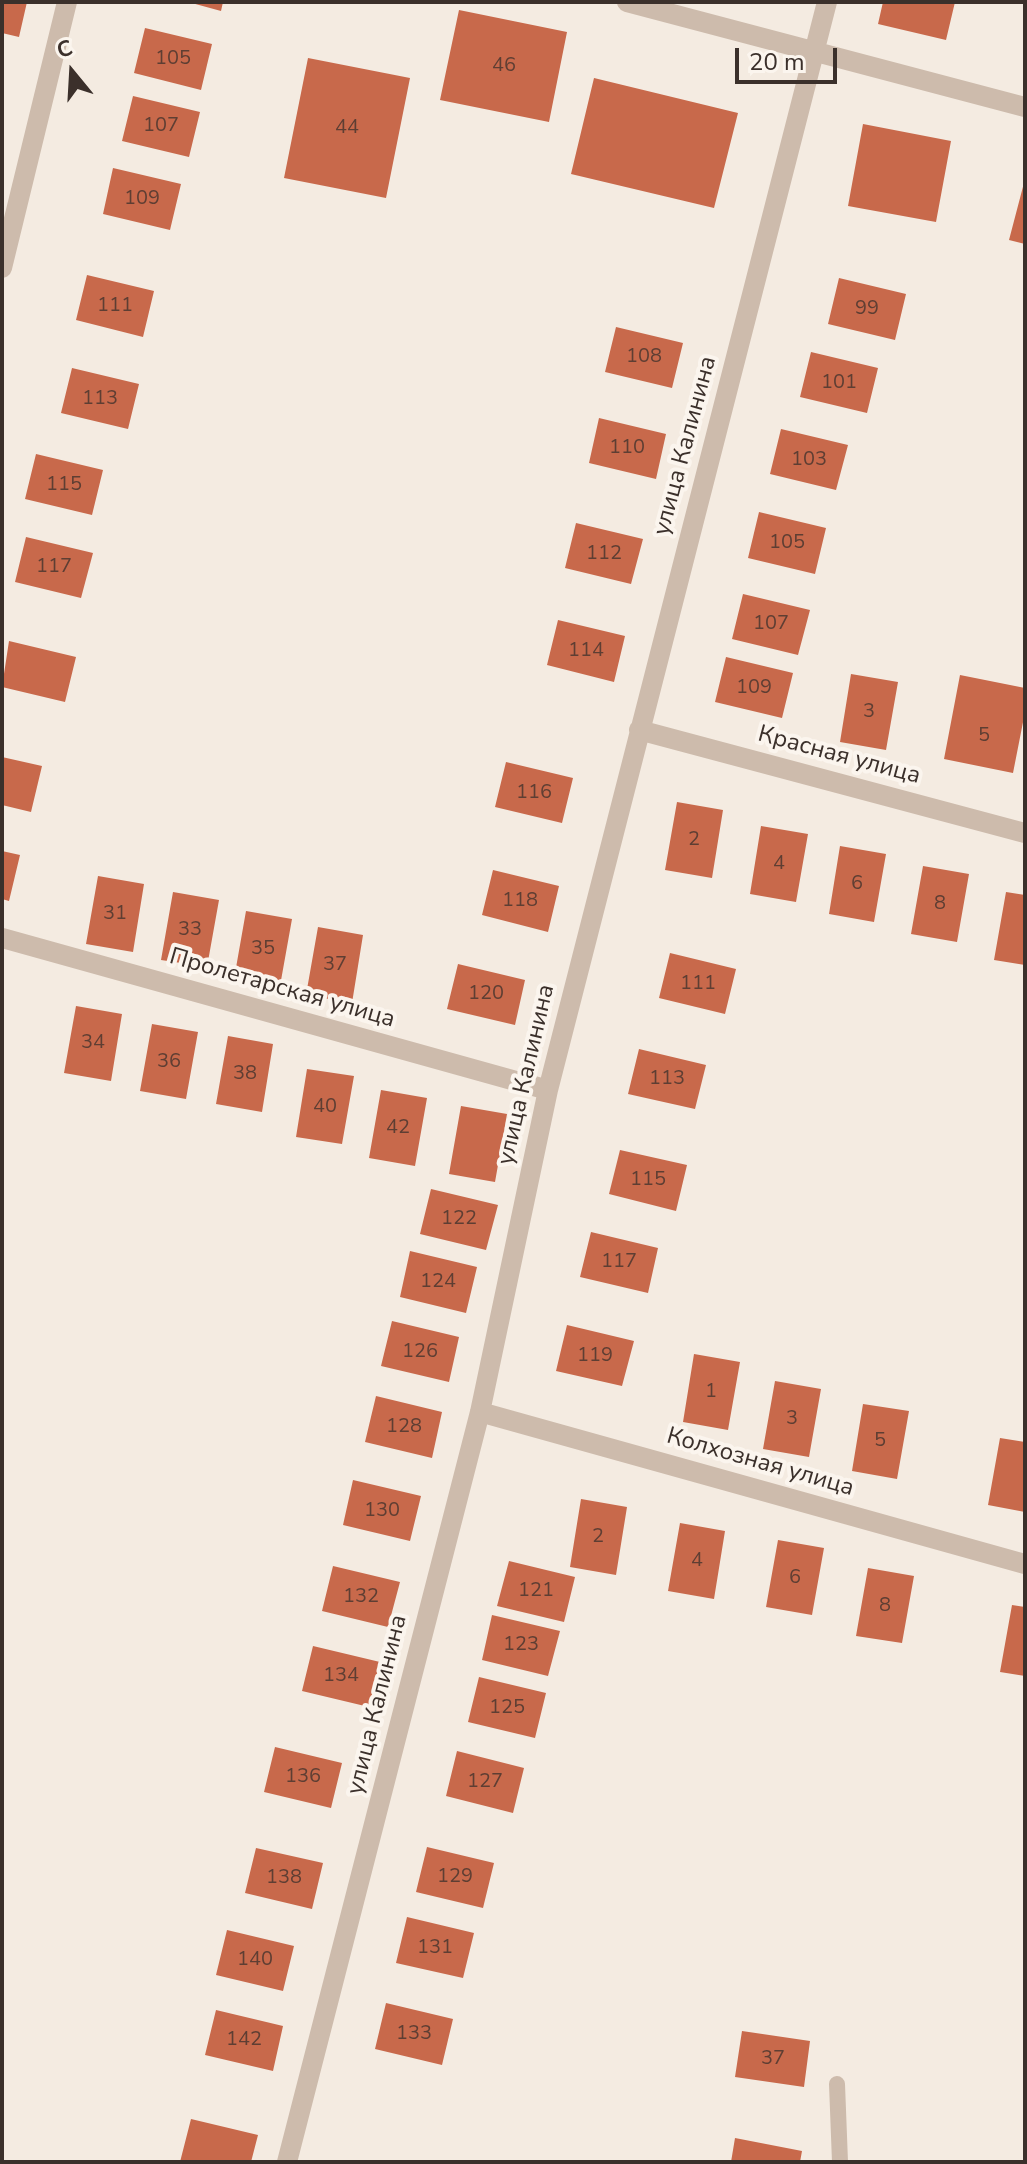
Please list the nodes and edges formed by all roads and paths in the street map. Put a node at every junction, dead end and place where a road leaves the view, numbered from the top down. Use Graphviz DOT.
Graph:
graph roads {
  1 [pos="67,2"];
  2 [pos="627,2"];
  3 [pos="827,2"];
  4 [pos="815,53"];
  5 [pos="1025,107"];
  6 [pos="2,268"];
  7 [pos="639,730"];
  8 [pos="1025,833"];
  9 [pos="2,938"];
  10 [pos="548,1090"];
  11 [pos="480,1412"];
  12 [pos="1025,1564"];
  13 [pos="837,2084"];
  14 [pos="287,2162"];
  15 [pos="840,2162"];
  1 -- 6 [label="street"];
  2 -- 4 [label="street"];
  3 -- 4 [label="street, улица Калинина"];
  4 -- 5 [label="street"];
  4 -- 7 [label="street, улица Калинина"];
  7 -- 8 [label="street, Красная улица"];
  7 -- 10 [label="street, улица Калинина"];
  9 -- 10 [label="street, Пролетарская улица"];
  10 -- 11 [label="street, улица Калинина"];
  11 -- 12 [label="street, Колхозная улица"];
  11 -- 14 [label="street, улица Калинина"];
  13 -- 15 [label="lane"];
}
